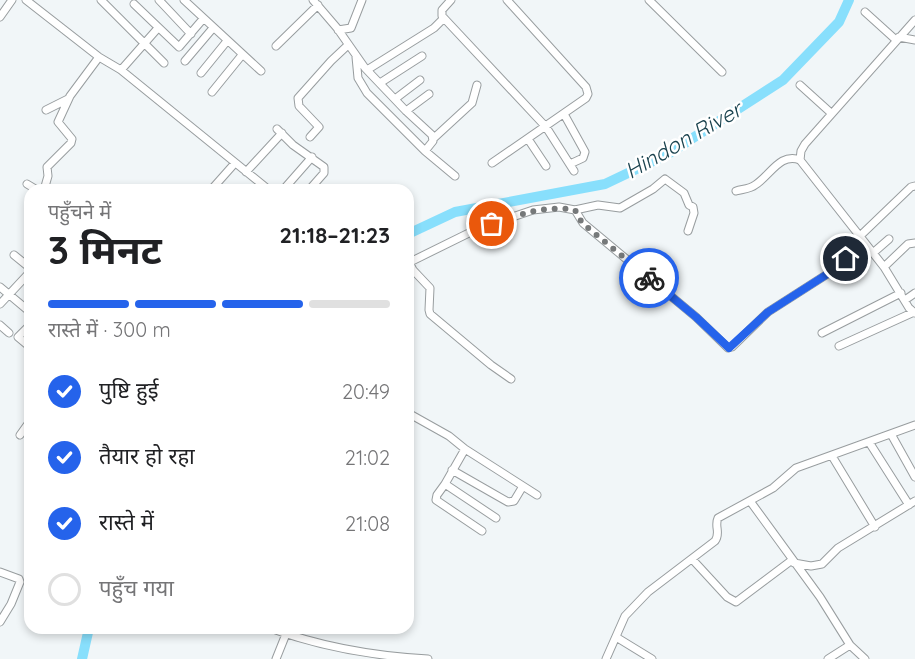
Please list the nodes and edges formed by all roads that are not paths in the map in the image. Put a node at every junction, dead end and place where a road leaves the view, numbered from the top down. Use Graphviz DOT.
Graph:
graph roads {
  1 [pos="12,0"];
  2 [pos="26,0"];
  3 [pos="101,0"];
  4 [pos="159,0"];
  5 [pos="184,0"];
  6 [pos="362,0"];
  7 [pos="451,0"];
  8 [pos="507,0"];
  9 [pos="649,0"];
  10 [pos="316,2"];
  11 [pos="134,4"];
  12 [pos="865,12"];
  13 [pos="0,17"];
  14 [pos="444,18"];
  15 [pos="203,19"];
  16 [pos="915,20"];
  17 [pos="158,28"];
  18 [pos="213,28"];
  19 [pos="338,30"];
  20 [pos="191,34"];
  21 [pos="897,39"];
  22 [pos="915,40"];
  23 [pos="227,41"];
  24 [pos="143,44"];
  25 [pos="348,45"];
  26 [pos="276,46"];
  27 [pos="243,55"];
  28 [pos="422,56"];
  29 [pos="99,57"];
  30 [pos="356,57"];
  31 [pos="185,61"];
  32 [pos="164,63"];
  33 [pos="121,70"];
  34 [pos="367,70"];
  35 [pos="261,71"];
  36 [pos="722,72"];
  37 [pos="201,73"];
  38 [pos="420,80"];
  39 [pos="380,83"];
  40 [pos="477,85"];
  41 [pos="800,85"];
  42 [pos="212,92"];
  43 [pos="429,94"];
  44 [pos="68,99"];
  45 [pos="395,99"];
  46 [pos="46,110"];
  47 [pos="406,111"];
  48 [pos="831,113"];
  49 [pos="564,114"];
  50 [pos="416,120"];
  51 [pos="403,128"];
  52 [pos="546,128"];
  53 [pos="310,138"];
  54 [pos="434,138"];
  55 [pos="528,140"];
  56 [pos="425,151"];
  57 [pos="312,157"];
  58 [pos="800,160"];
  59 [pos="235,163"];
  60 [pos="492,163"];
  61 [pos="546,166"];
  62 [pos="246,172"];
  63 [pos="455,176"];
  64 [pos="46,184"];
  65 [pos="220,184"];
  66 [pos="261,184"];
  67 [pos="288,184"];
  68 [pos="314,184"];
  69 [pos="915,186"];
  70 [pos="736,191"];
  71 [pos="575,210"];
  72 [pos="688,231"];
  73 [pos="860,236"];
  74 [pos="889,239"];
  75 [pos="915,243"];
  76 [pos="865,244"];
  77 [pos="873,253"];
  78 [pos="14,255"];
  79 [pos="414,260"];
  80 [pos="24,264"];
  81 [pos="884,267"];
  82 [pos="414,271"];
  83 [pos="24,277"];
  84 [pos="0,286"];
  85 [pos="901,293"];
  86 [pos="915,293"];
  87 [pos="9,294"];
  88 [pos="905,300"];
  89 [pos="0,304"];
  90 [pos="24,307"];
  91 [pos="914,313"];
  92 [pos="0,326"];
  93 [pos="24,331"];
  94 [pos="9,333"];
  95 [pos="822,333"];
  96 [pos="24,342"];
  97 [pos="839,346"];
  98 [pos="511,379"];
  99 [pos="414,416"];
  100 [pos="915,425"];
  101 [pos="24,429"];
  102 [pos="891,434"];
  103 [pos="20,435"];
  104 [pos="869,442"];
  105 [pos="465,449"];
  106 [pos="832,456"];
  107 [pos="452,470"];
  108 [pos="915,477"];
  109 [pos="445,484"];
  110 [pos="523,486"];
  111 [pos="537,495"];
  112 [pos="750,501"];
  113 [pos="912,503"];
  114 [pos="496,518"];
  115 [pos="875,527"];
  116 [pos="482,531"];
  117 [pos="692,559"];
  118 [pos="793,561"];
  119 [pos="0,572"];
  120 [pos="0,622"];
  121 [pos="286,634"];
  122 [pos="616,637"];
  123 [pos="850,645"];
  124 [pos="276,659"];
  125 [pos="428,659"];
  126 [pos="606,659"];
  127 [pos="652,659"];
  128 [pos="828,659"];
  129 [pos="865,659"];
  1 -- 13 [label="street"];
  2 -- 29 [label="street"];
  3 -- 24 [label="street"];
  4 -- 20 [label="street"];
  5 -- 15 [label="street"];
  6 -- 19 [label="street"];
  7 -- 14 [label="street"];
  8 -- 49 [label="street"];
  9 -- 36 [label="street"];
  10 -- 19 [label="street"];
  10 -- 26 [label="street"];
  11 -- 17 [label="street"];
  12 -- 21 [label="street"];
  14 -- 34 [label="street"];
  14 -- 52 [label="street"];
  15 -- 18 [label="street"];
  15 -- 20 [label="street"];
  16 -- 21 [label="street"];
  17 -- 20 [label="street"];
  17 -- 24 [label="street"];
  18 -- 23 [label="street"];
  18 -- 31 [label="street"];
  19 -- 25 [label="street"];
  21 -- 22 [label="street"];
  21 -- 48 [label="street"];
  23 -- 27 [label="street"];
  23 -- 37 [label="street"];
  24 -- 32 [label="street"];
  24 -- 33 [label="street"];
  25 -- 30 [label="street"];
  25 -- 53 [label="street"];
  27 -- 35 [label="street"];
  27 -- 42 [label="street"];
  28 -- 39 [label="street"];
  29 -- 33 [label="street"];
  29 -- 44 [label="street"];
  30 -- 34 [label="street"];
  30 -- 51 [label="street"];
  33 -- 59 [label="street"];
  34 -- 39 [label="street"];
  38 -- 45 [label="street"];
  39 -- 45 [label="street"];
  40 -- 54 [label="street"];
  41 -- 48 [label="street"];
  43 -- 47 [label="street"];
  44 -- 46 [label="street"];
  44 -- 64 [label="street"];
  45 -- 47 [label="street"];
  47 -- 50 [label="street"];
  48 -- 58 [label="street"];
  49 -- 52 [label="street"];
  49 -- 52 [label="street"];
  50 -- 51 [label="street"];
  50 -- 54 [label="street"];
  51 -- 56 [label="street"];
  52 -- 55 [label="street"];
  54 -- 56 [label="street"];
  55 -- 60 [label="street"];
  55 -- 61 [label="street"];
  56 -- 63 [label="street"];
  57 -- 62 [label="street"];
  57 -- 67 [label="street"];
  57 -- 68 [label="street"];
  58 -- 70 [label="street"];
  58 -- 73 [label="street"];
  59 -- 62 [label="street"];
  59 -- 65 [label="street"];
  62 -- 66 [label="street"];
  69 -- 73 [label="street"];
  71 -- 72 [label="street"];
  71 -- 76 [label="street"];
  71 -- 79 [label="street"];
  73 -- 76 [label="street"];
  74 -- 77 [label="street"];
  75 -- 81 [label="street"];
  76 -- 77 [label="street"];
  77 -- 81 [label="street"];
  78 -- 80 [label="street"];
  81 -- 85 [label="street"];
  82 -- 98 [label="street"];
  83 -- 87 [label="street"];
  84 -- 87 [label="street"];
  85 -- 88 [label="street"];
  85 -- 95 [label="street"];
  86 -- 88 [label="street"];
  87 -- 89 [label="street"];
  87 -- 90 [label="street"];
  88 -- 91 [label="street"];
  91 -- 97 [label="street"];
  92 -- 94 [label="street"];
  93 -- 96 [label="street"];
  99 -- 105 [label="street"];
  100 -- 102 [label="street"];
  101 -- 103 [label="street"];
  102 -- 104 [label="street"];
  102 -- 108 [label="street"];
  104 -- 106 [label="street"];
  104 -- 113 [label="street"];
  105 -- 107 [label="street"];
  105 -- 110 [label="street"];
  106 -- 112 [label="street"];
  106 -- 115 [label="street"];
  107 -- 109 [label="street"];
  107 -- 110 [label="street"];
  109 -- 114 [label="street"];
  109 -- 116 [label="street"];
  110 -- 111 [label="street"];
  112 -- 117 [label="street"];
  112 -- 118 [label="street"];
  113 -- 115 [label="street"];
  115 -- 118 [label="street"];
  117 -- 118 [label="street"];
  117 -- 122 [label="street"];
  118 -- 123 [label="street"];
  119 -- 120 [label="street"];
  121 -- 124 [label="street"];
  121 -- 125 [label="street"];
  122 -- 126 [label="street"];
  122 -- 127 [label="street"];
  123 -- 128 [label="street"];
  123 -- 129 [label="street"];
}
